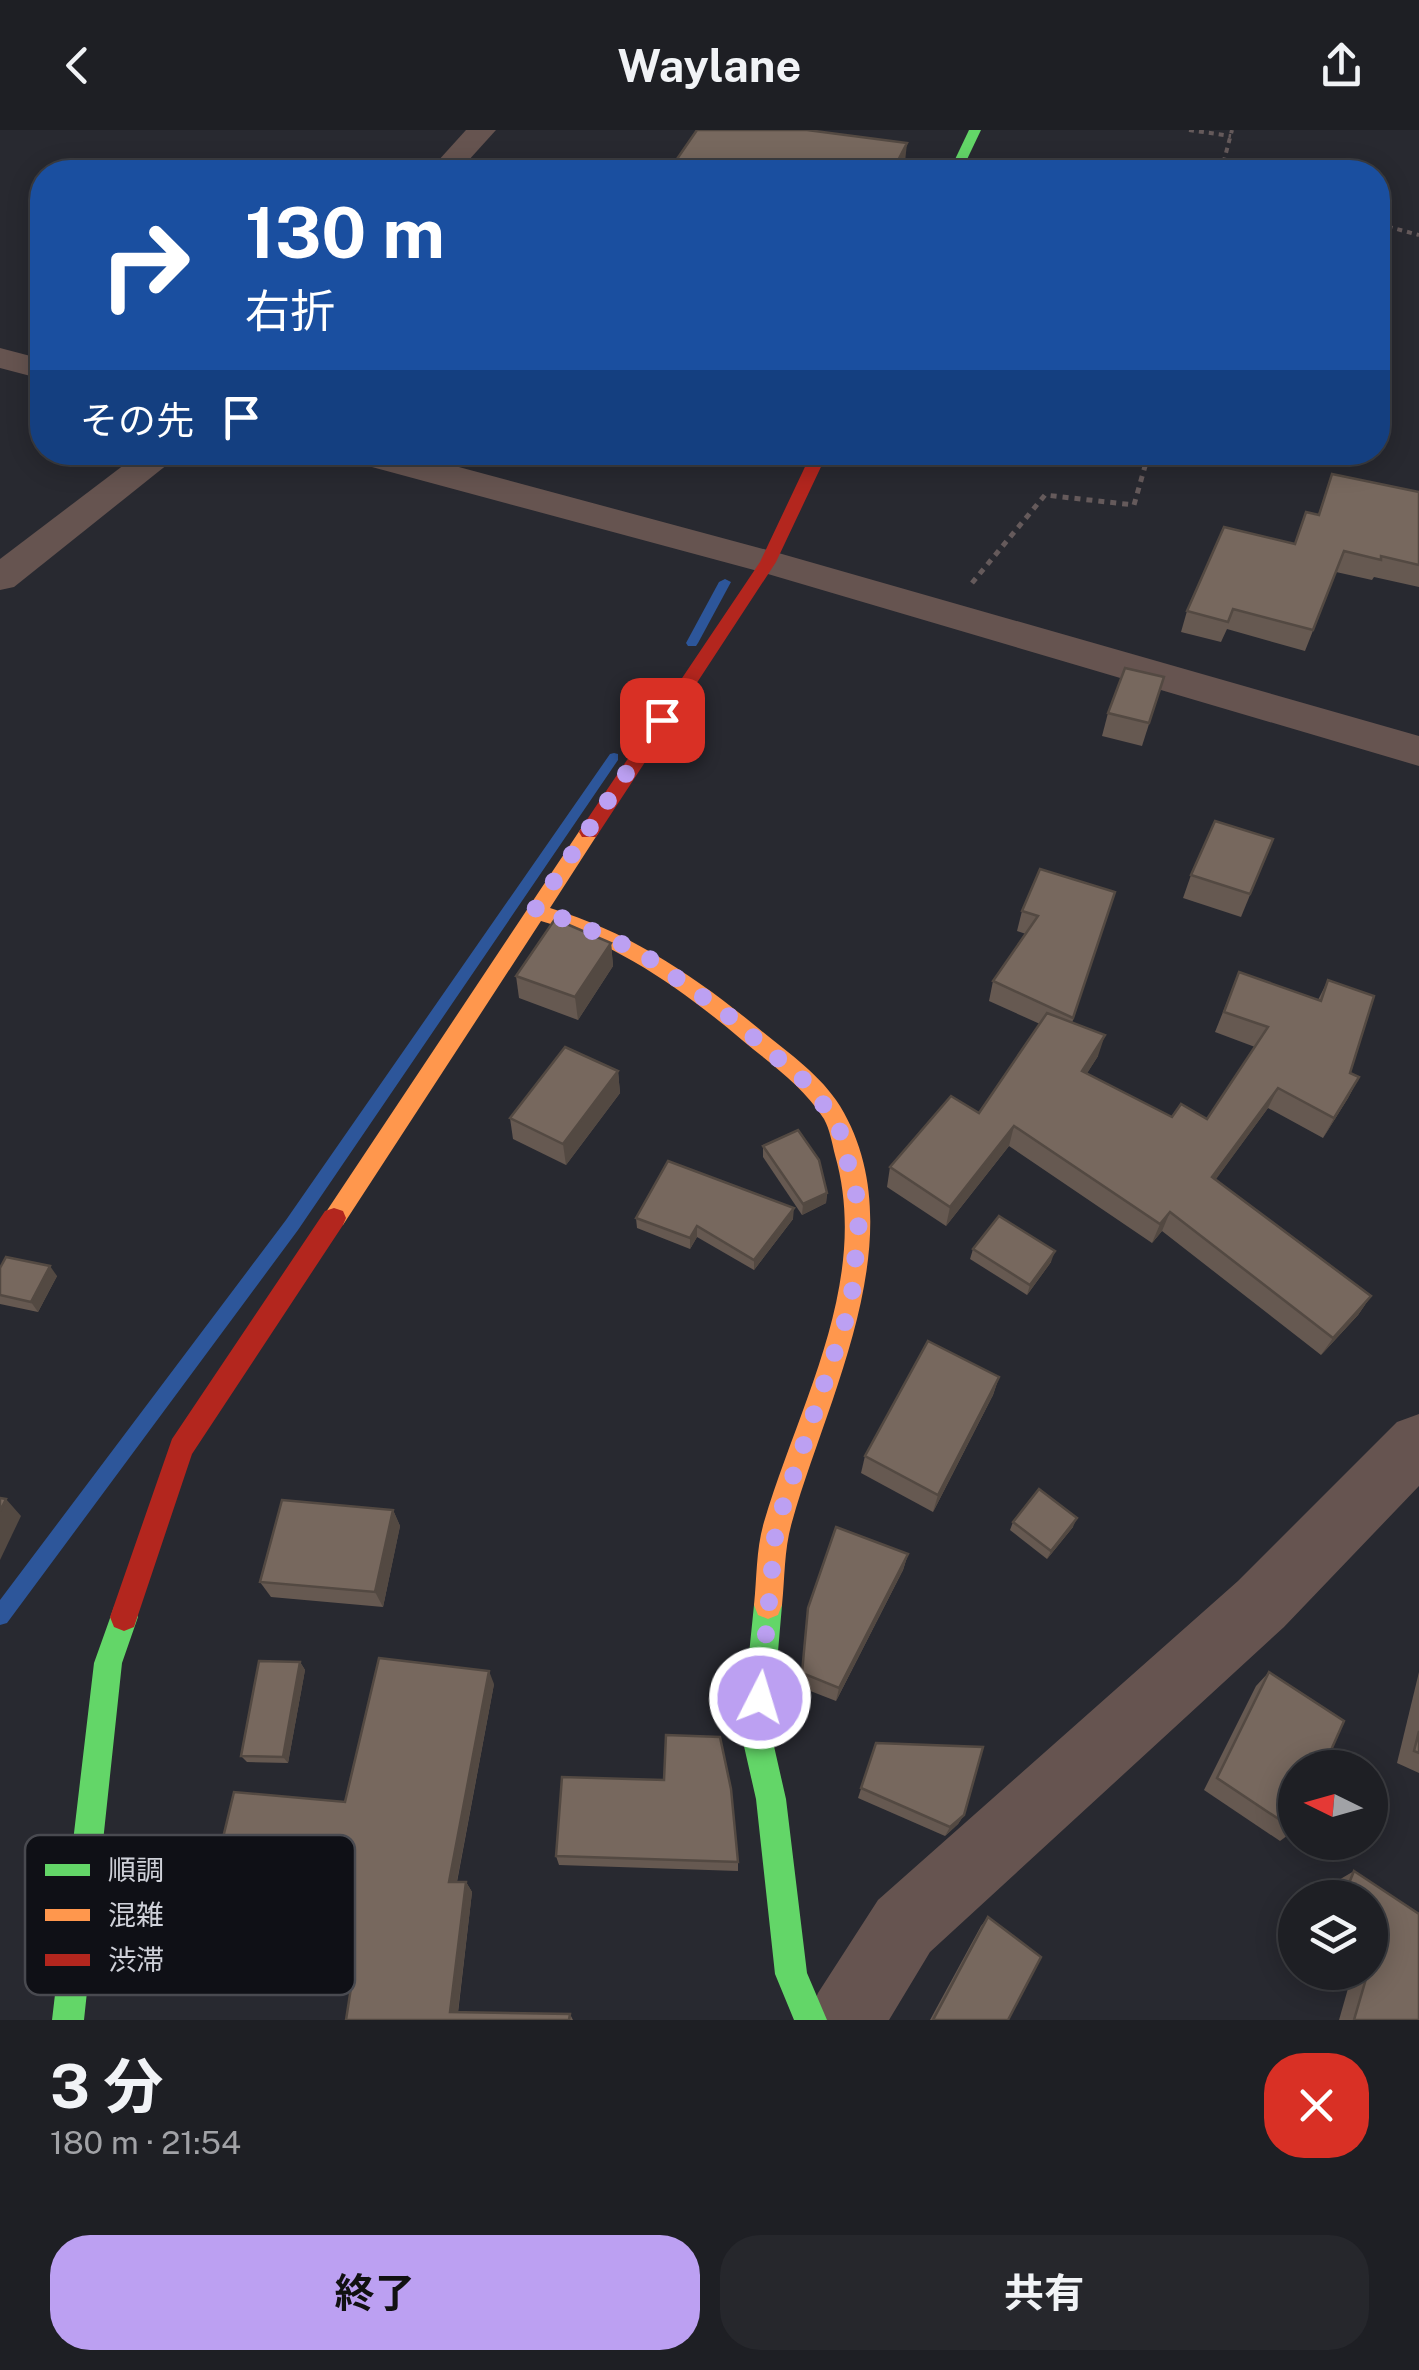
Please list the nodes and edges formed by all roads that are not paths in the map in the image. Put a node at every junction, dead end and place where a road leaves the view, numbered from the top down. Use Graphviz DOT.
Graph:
graph roads {
  1 [pos="482,130"];
  2 [pos="975,130"];
  3 [pos="453,160"];
  4 [pos="961,160"];
  5 [pos="0,358"];
  6 [pos="30,366"];
  7 [pos="148,465"];
  8 [pos="407,465"];
  9 [pos="814,465"];
  10 [pos="768,562"];
  11 [pos="0,578"];
  12 [pos="1419,751"];
  13 [pos="534,911"];
  14 [pos="1419,1444"];
  15 [pos="89,1835"];
  16 [pos="71,1995"];
  17 [pos="68,2020"];
  18 [pos="811,2020"];
  19 [pos="845,2020"];
  1 -- 3 [label="street"];
  2 -- 4 [label="street"];
  5 -- 6 [label="street"];
  7 -- 11 [label="street"];
  8 -- 10 [label="street"];
  9 -- 10 [label="street"];
  10 -- 12 [label="street"];
  10 -- 13 [label="street"];
  13 -- 15 [label="street"];
  13 -- 18 [label="street"];
  14 -- 19 [label="street"];
  16 -- 17 [label="street"];
}
